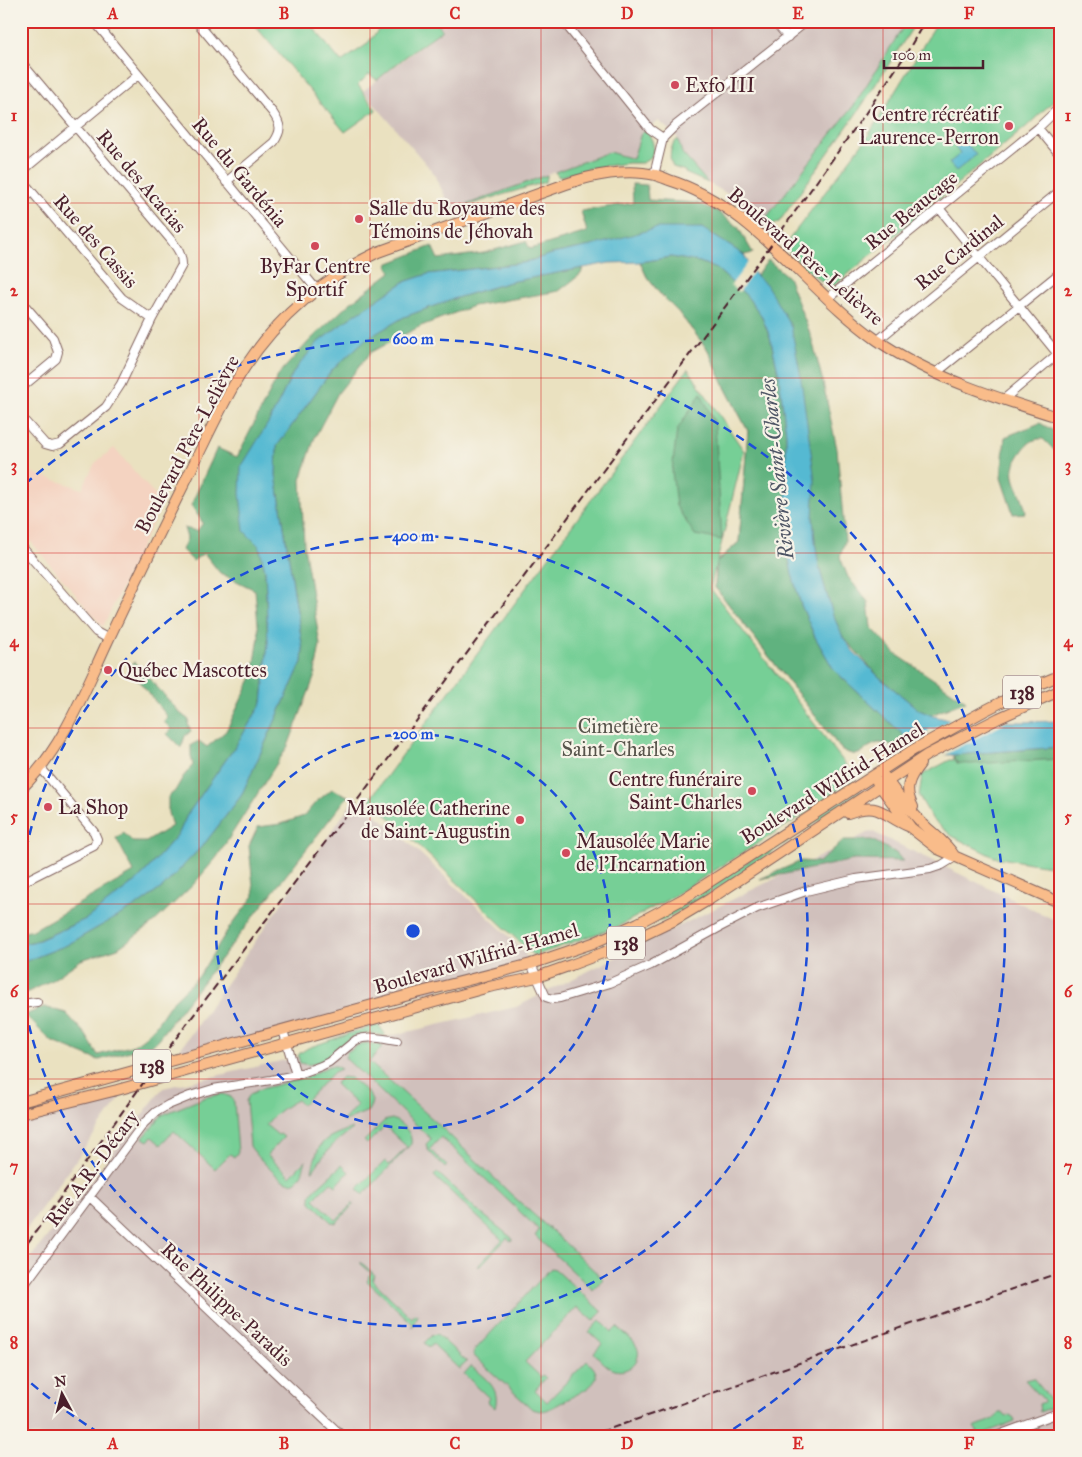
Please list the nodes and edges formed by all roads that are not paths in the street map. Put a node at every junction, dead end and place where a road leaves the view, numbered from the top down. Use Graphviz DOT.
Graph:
graph roads {
  1 [pos="94,21"];
  2 [pos="196,21"];
  3 [pos="563,21"];
  4 [pos="774,21"];
  5 [pos="807,21"];
  6 [pos="788,37"];
  7 [pos="21,62"];
  8 [pos="138,75"];
  9 [pos="1061,106"];
  10 [pos="76,127"];
  11 [pos="1038,128"];
  12 [pos="663,138"];
  13 [pos="1061,156"];
  14 [pos="21,172"];
  15 [pos="654,175"];
  16 [pos="21,179"];
  17 [pos="226,182"];
  18 [pos="1061,190"];
  19 [pos="939,208"];
  20 [pos="979,257"];
  21 [pos="1061,272"];
  22 [pos="317,290"];
  23 [pos="827,299"];
  24 [pos="21,301"];
  25 [pos="1019,306"];
  26 [pos="152,319"];
  27 [pos="878,340"];
  28 [pos="1060,355"];
  29 [pos="936,373"];
  30 [pos="21,388"];
  31 [pos="1004,399"];
  32 [pos="21,417"];
  33 [pos="1061,418"];
  34 [pos="21,546"];
  35 [pos="109,640"];
  36 [pos="1061,675"];
  37 [pos="1061,690"];
  38 [pos="927,755"];
  39 [pos="42,768"];
  40 [pos="881,770"];
  41 [pos="872,776"];
  42 [pos="884,784"];
  43 [pos="21,789"];
  44 [pos="919,819"];
  45 [pos="824,824"];
  46 [pos="911,828"];
  47 [pos="955,856"];
  48 [pos="21,883"];
  49 [pos="1061,903"];
  50 [pos="531,964"];
  51 [pos="536,977"];
  52 [pos="37,1002"];
  53 [pos="21,1004"];
  54 [pos="284,1030"];
  55 [pos="397,1041"];
  56 [pos="287,1043"];
  57 [pos="296,1075"];
  58 [pos="21,1102"];
  59 [pos="21,1114"];
  60 [pos="90,1197"];
  61 [pos="21,1289"];
  62 [pos="1061,1412"];
  63 [pos="342,1436"];
  64 [pos="996,1436"];
  1 -- 8 [label="street, Rue du Gardénia"];
  2 -- 17 [label="street"];
  3 -- 12 [label="street"];
  4 -- 6 [label="street"];
  5 -- 6 [label="street"];
  6 -- 12 [label="street"];
  7 -- 10 [label="street, Rue des Acacias"];
  8 -- 10 [label="street"];
  8 -- 17 [label="street, Rue du Gardénia"];
  9 -- 11 [label="street, Rue Beaucage"];
  10 -- 14 [label="street"];
  10 -- 26 [label="street, Rue des Acacias"];
  11 -- 13 [label="street"];
  11 -- 19 [label="street, Rue Beaucage"];
  12 -- 15 [label="street"];
  15 -- 22 [label="main road, Boulevard Père-Lelièvre"];
  15 -- 23 [label="main road, Boulevard Père-Lelièvre"];
  16 -- 26 [label="street, Rue des Cassis"];
  17 -- 22 [label="street, Rue du Gardénia"];
  18 -- 20 [label="street, Rue Cardinal"];
  19 -- 20 [label="street"];
  19 -- 23 [label="street, Rue Beaucage"];
  20 -- 25 [label="street"];
  20 -- 27 [label="street, Rue Cardinal"];
  21 -- 25 [label="street"];
  22 -- 35 [label="main road, Boulevard Père-Lelièvre"];
  23 -- 27 [label="main road, Boulevard Père-Lelièvre"];
  24 -- 30 [label="street"];
  25 -- 28 [label="street"];
  25 -- 29 [label="street"];
  26 -- 32 [label="street"];
  27 -- 29 [label="main road, Boulevard Père-Lelièvre"];
  28 -- 31 [label="street"];
  29 -- 31 [label="main road, Boulevard Père-Lelièvre"];
  31 -- 33 [label="main road, Boulevard Père-Lelièvre"];
  34 -- 35 [label="street"];
  35 -- 39 [label="main road, Boulevard Père-Lelièvre"];
  36 -- 40 [label="main road, Boulevard Wilfrid-Hamel / 138"];
  37 -- 38 [label="main road, Boulevard Wilfrid-Hamel / 138"];
  38 -- 42 [label="main road, Boulevard Wilfrid-Hamel / 138"];
  38 -- 44 [label="main road"];
  39 -- 43 [label="main road, Boulevard Père-Lelièvre"];
  39 -- 48 [label="street"];
  40 -- 41 [label="main road, Boulevard Wilfrid-Hamel / 138"];
  40 -- 42 [label="main road"];
  41 -- 42 [label="main road"];
  41 -- 50 [label="main road, Boulevard Wilfrid-Hamel / 138"];
  42 -- 44 [label="main road"];
  42 -- 45 [label="main road, Boulevard Wilfrid-Hamel / 138"];
  42 -- 46 [label="main road"];
  44 -- 47 [label="main road"];
  45 -- 46 [label="main road"];
  45 -- 51 [label="main road, Boulevard Wilfrid-Hamel / 138"];
  46 -- 47 [label="main road"];
  47 -- 49 [label="main road"];
  47 -- 51 [label="street"];
  50 -- 51 [label="street"];
  50 -- 54 [label="main road, Boulevard Wilfrid-Hamel / 138"];
  51 -- 56 [label="main road, Boulevard Wilfrid-Hamel / 138"];
  52 -- 53 [label="street"];
  54 -- 56 [label="street"];
  54 -- 58 [label="main road, Boulevard Wilfrid-Hamel / 138"];
  55 -- 57 [label="street, Rue A.R.-Décary"];
  56 -- 57 [label="street"];
  56 -- 59 [label="main road, Boulevard Wilfrid-Hamel / 138"];
  57 -- 60 [label="street, Rue A.R.-Décary"];
  60 -- 61 [label="street, Rue A.R.-Décary"];
  60 -- 63 [label="street, Rue Philippe-Paradis"];
  62 -- 64 [label="street"];
}
